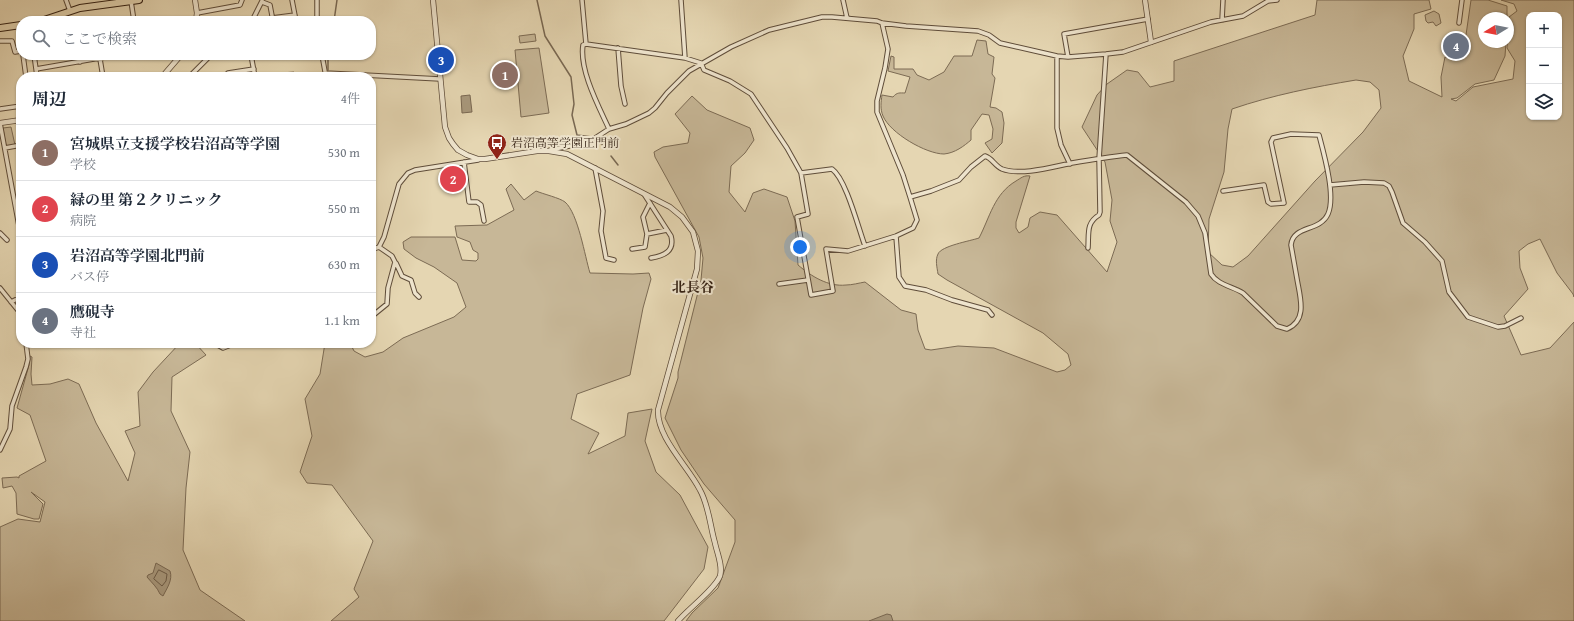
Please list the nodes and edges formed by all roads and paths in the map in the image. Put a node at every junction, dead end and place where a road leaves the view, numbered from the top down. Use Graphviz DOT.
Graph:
graph roads {
  1 [pos="66,0"];
  2 [pos="139,0"];
  3 [pos="195,0"];
  4 [pos="242,0"];
  5 [pos="292,0"];
  6 [pos="317,0"];
  7 [pos="434,0"];
  8 [pos="582,0"];
  9 [pos="680,0"];
  10 [pos="843,0"];
  11 [pos="1146,0"];
  12 [pos="1223,0"];
  13 [pos="1278,0"];
  14 [pos="1462,0"];
  15 [pos="131,1"];
  16 [pos="262,1"];
  17 [pos="70,11"];
  18 [pos="197,13"];
  19 [pos="294,15"];
  20 [pos="57,16"];
  21 [pos="133,16"];
  22 [pos="197,16"];
  23 [pos="254,16"];
  24 [pos="272,16"];
  25 [pos="290,16"];
  26 [pos="318,16"];
  27 [pos="847,18"];
  28 [pos="1148,19"];
  29 [pos="1222,20"];
  30 [pos="882,23"];
  31 [pos="1459,23"];
  32 [pos="16,26"];
  33 [pos="0,28"];
  34 [pos="0,41"];
  35 [pos="1151,42"];
  36 [pos="586,44"];
  37 [pos="618,48"];
  38 [pos="16,52"];
  39 [pos="1106,54"];
  40 [pos="1057,56"];
  41 [pos="1068,57"];
  42 [pos="685,58"];
  43 [pos="24,60"];
  44 [pos="35,60"];
  45 [pos="93,60"];
  46 [pos="100,60"];
  47 [pos="177,60"];
  48 [pos="206,60"];
  49 [pos="252,60"];
  50 [pos="324,60"];
  51 [pos="80,62"];
  52 [pos="701,63"];
  53 [pos="36,69"];
  54 [pos="254,69"];
  55 [pos="25,72"];
  56 [pos="36,72"];
  57 [pos="102,72"];
  58 [pos="166,72"];
  59 [pos="194,72"];
  60 [pos="234,72"];
  61 [pos="254,72"];
  62 [pos="326,72"];
  63 [pos="376,77"];
  64 [pos="440,79"];
  65 [pos="625,104"];
  66 [pos="16,107"];
  67 [pos="0,109"];
  68 [pos="16,121"];
  69 [pos="0,123"];
  70 [pos="609,130"];
  71 [pos="16,147"];
  72 [pos="5,148"];
  73 [pos="549,151"];
  74 [pos="1099,158"];
  75 [pos="485,159"];
  76 [pos="464,162"];
  77 [pos="1070,164"];
  78 [pos="595,168"];
  79 [pos="801,173"];
  80 [pos="1330,185"];
  81 [pos="1223,191"];
  82 [pos="644,193"];
  83 [pos="910,197"];
  84 [pos="650,203"];
  85 [pos="16,206"];
  86 [pos="484,221"];
  87 [pos="667,230"];
  88 [pos="0,233"];
  89 [pos="647,234"];
  90 [pos="896,236"];
  91 [pos="7,240"];
  92 [pos="865,246"];
  93 [pos="379,247"];
  94 [pos="376,248"];
  95 [pos="1088,248"];
  96 [pos="632,249"];
  97 [pos="651,258"];
  98 [pos="614,260"];
  99 [pos="395,262"];
  100 [pos="808,280"];
  101 [pos="779,284"];
  102 [pos="0,288"];
  103 [pos="419,297"];
  104 [pos="16,299"];
  105 [pos="10,302"];
  106 [pos="16,309"];
  107 [pos="376,313"];
  108 [pos="992,315"];
  109 [pos="1521,318"];
  110 [pos="27,348"];
  111 [pos="0,450"];
  112 [pos="678,621"];
  1 -- 17 [label="street"];
  2 -- 15 [label="main road"];
  3 -- 18 [label="street"];
  4 -- 18 [label="street"];
  5 -- 19 [label="street"];
  6 -- 26 [label="street"];
  7 -- 64 [label="street"];
  8 -- 36 [label="street"];
  9 -- 42 [label="street"];
  10 -- 27 [label="street"];
  11 -- 28 [label="street"];
  12 -- 29 [label="street"];
  13 -- 29 [label="street"];
  14 -- 31 [label="street"];
  15 -- 17 [label="main road"];
  15 -- 21 [label="street"];
  16 -- 23 [label="street"];
  16 -- 24 [label="street"];
  17 -- 20 [label="main road"];
  18 -- 22 [label="street"];
  19 -- 25 [label="street"];
  27 -- 30 [label="street"];
  27 -- 52 [label="street"];
  28 -- 35 [label="street"];
  28 -- 41 [label="street"];
  29 -- 35 [label="street"];
  30 -- 40 [label="street"];
  30 -- 83 [label="street"];
  32 -- 33 [label="main road"];
  34 -- 38 [label="street"];
  35 -- 39 [label="street"];
  36 -- 37 [label="street"];
  36 -- 70 [label="street"];
  37 -- 42 [label="street"];
  37 -- 65 [label="street"];
  39 -- 41 [label="street"];
  39 -- 74 [label="street"];
  40 -- 41 [label="street"];
  40 -- 77 [label="street"];
  42 -- 52 [label="street"];
  43 -- 55 [label="street"];
  44 -- 53 [label="street"];
  45 -- 51 [label="street"];
  46 -- 57 [label="street"];
  47 -- 58 [label="street"];
  48 -- 59 [label="street"];
  49 -- 54 [label="street"];
  50 -- 62 [label="street"];
  51 -- 53 [label="street"];
  52 -- 70 [label="street"];
  52 -- 79 [label="street"];
  53 -- 56 [label="street"];
  54 -- 60 [label="street"];
  54 -- 61 [label="street"];
  63 -- 64 [label="street"];
  64 -- 75 [label="street"];
  66 -- 67 [label="street"];
  68 -- 69 [label="street"];
  69 -- 72 [label="street"];
  70 -- 73 [label="street"];
  71 -- 72 [label="street"];
  72 -- 85 [label="street"];
  73 -- 75 [label="street"];
  73 -- 78 [label="street"];
  74 -- 77 [label="street"];
  74 -- 80 [label="street"];
  74 -- 95 [label="street"];
  75 -- 76 [label="street"];
  76 -- 86 [label="street"];
  76 -- 93 [label="street"];
  77 -- 83 [label="street"];
  78 -- 82 [label="street"];
  78 -- 98 [label="street"];
  79 -- 92 [label="street"];
  79 -- 100 [label="street"];
  80 -- 81 [label="street"];
  80 -- 109 [label="street"];
  82 -- 84 [label="street"];
  82 -- 112 [label="street"];
  83 -- 90 [label="street"];
  84 -- 87 [label="street"];
  84 -- 89 [label="street"];
  87 -- 89 [label="street"];
  87 -- 97 [label="street"];
  88 -- 91 [label="street"];
  89 -- 96 [label="street"];
  90 -- 92 [label="street"];
  90 -- 108 [label="street"];
  92 -- 100 [label="street"];
  93 -- 94 [label="street"];
  93 -- 99 [label="street"];
  99 -- 103 [label="street"];
  99 -- 107 [label="street"];
  100 -- 101 [label="street"];
  102 -- 105 [label="street"];
  104 -- 105 [label="street"];
  105 -- 106 [label="street"];
  110 -- 111 [label="street"];
}
